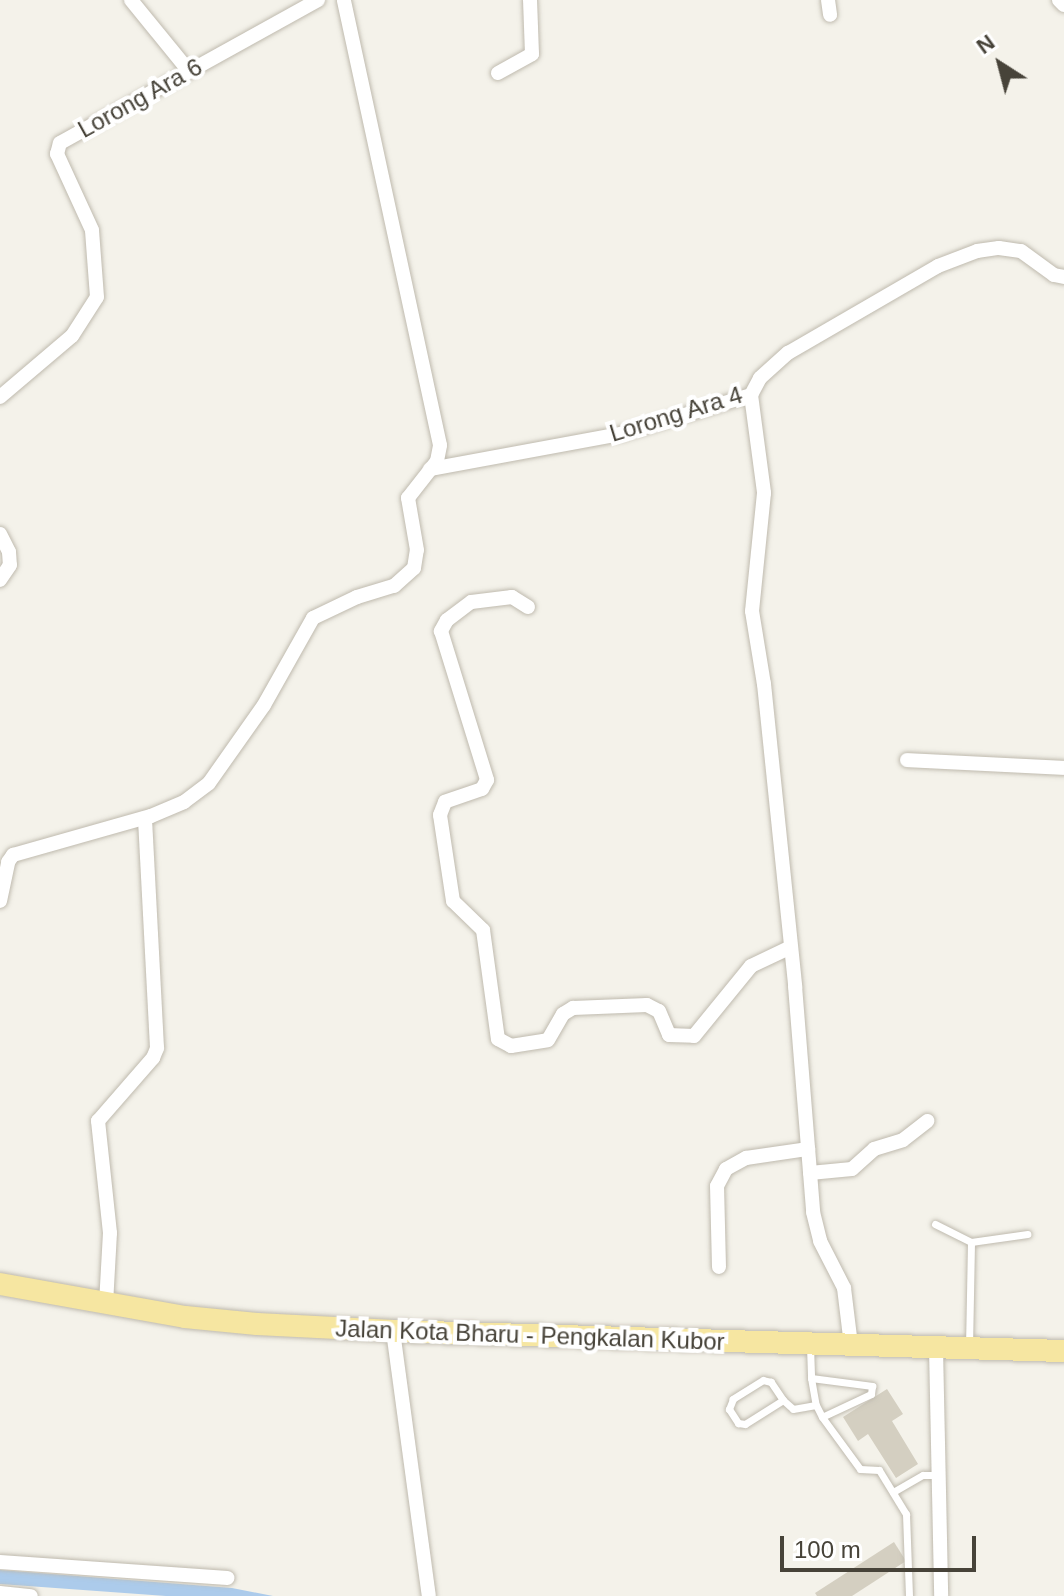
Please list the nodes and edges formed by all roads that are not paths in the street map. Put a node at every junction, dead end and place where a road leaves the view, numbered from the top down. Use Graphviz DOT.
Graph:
graph roads {
  1 [pos="131,0"];
  2 [pos="318,0"];
  3 [pos="344,0"];
  4 [pos="530,0"];
  5 [pos="1059,0"];
  6 [pos="1064,5"];
  7 [pos="189,71"];
  8 [pos="498,73"];
  9 [pos="1064,277"];
  10 [pos="751,395"];
  11 [pos="0,397"];
  12 [pos="430,469"];
  13 [pos="0,534"];
  14 [pos="0,580"];
  15 [pos="528,607"];
  16 [pos="907,760"];
  17 [pos="1064,768"];
  18 [pos="145,818"];
  19 [pos="0,901"];
  20 [pos="791,947"];
  21 [pos="927,1121"];
  22 [pos="808,1149"];
  23 [pos="810,1173"];
  24 [pos="935,1224"];
  25 [pos="1027,1234"];
  26 [pos="971,1242"];
  27 [pos="719,1267"];
  28 [pos="0,1284"];
  29 [pos="106,1304"];
  30 [pos="393,1331"];
  31 [pos="810,1344"];
  32 [pos="851,1345"];
  33 [pos="936,1348"];
  34 [pos="969,1349"];
  35 [pos="1064,1351"];
  36 [pos="811,1378"];
  37 [pos="783,1400"];
  38 [pos="816,1405"];
  39 [pos="822,1417"];
  40 [pos="937,1475"];
  41 [pos="893,1492"];
  42 [pos="0,1562"];
  43 [pos="227,1578"];
  44 [pos="0,1593"];
  45 [pos="31,1596"];
  46 [pos="429,1596"];
  47 [pos="909,1596"];
  48 [pos="941,1596"];
  1 -- 7 [label="street"];
  2 -- 7 [label="street, Lorong Ara 6"];
  3 -- 12 [label="street"];
  4 -- 8 [label="street"];
  5 -- 6 [label="street"];
  7 -- 11 [label="street, Lorong Ara 6"];
  9 -- 10 [label="street, Lorong Ara 4"];
  10 -- 12 [label="street, Lorong Ara 4"];
  10 -- 20 [label="street"];
  12 -- 18 [label="street"];
  13 -- 14 [label="street"];
  15 -- 20 [label="street"];
  16 -- 17 [label="street"];
  18 -- 19 [label="street"];
  18 -- 29 [label="street"];
  20 -- 22 [label="street"];
  21 -- 23 [label="street"];
  22 -- 23 [label="street"];
  22 -- 27 [label="street"];
  23 -- 32 [label="street"];
  24 -- 26 [label="lane"];
  25 -- 26 [label="lane"];
  26 -- 34 [label="lane"];
  28 -- 29 [label="main road, Jalan Kota Bharu - Pengkalan Kubor"];
  29 -- 30 [label="main road, Jalan Kota Bharu - Pengkalan Kubor"];
  30 -- 31 [label="main road, Jalan Kota Bharu - Pengkalan Kubor"];
  30 -- 46 [label="street"];
  31 -- 32 [label="main road, Jalan Kota Bharu - Pengkalan Kubor"];
  31 -- 36 [label="lane"];
  32 -- 33 [label="main road, Jalan Kota Bharu - Pengkalan Kubor"];
  33 -- 34 [label="main road, Jalan Kota Bharu - Pengkalan Kubor"];
  33 -- 40 [label="street"];
  34 -- 35 [label="main road, Jalan Kota Bharu - Pengkalan Kubor"];
  36 -- 38 [label="lane"];
  36 -- 39 [label="lane"];
  37 -- 37 [label="lane"];
  37 -- 38 [label="lane"];
  38 -- 39 [label="lane"];
  39 -- 41 [label="lane"];
  40 -- 41 [label="lane"];
  40 -- 48 [label="street"];
  41 -- 47 [label="lane"];
  42 -- 43 [label="street"];
  44 -- 45 [label="street"];
}
